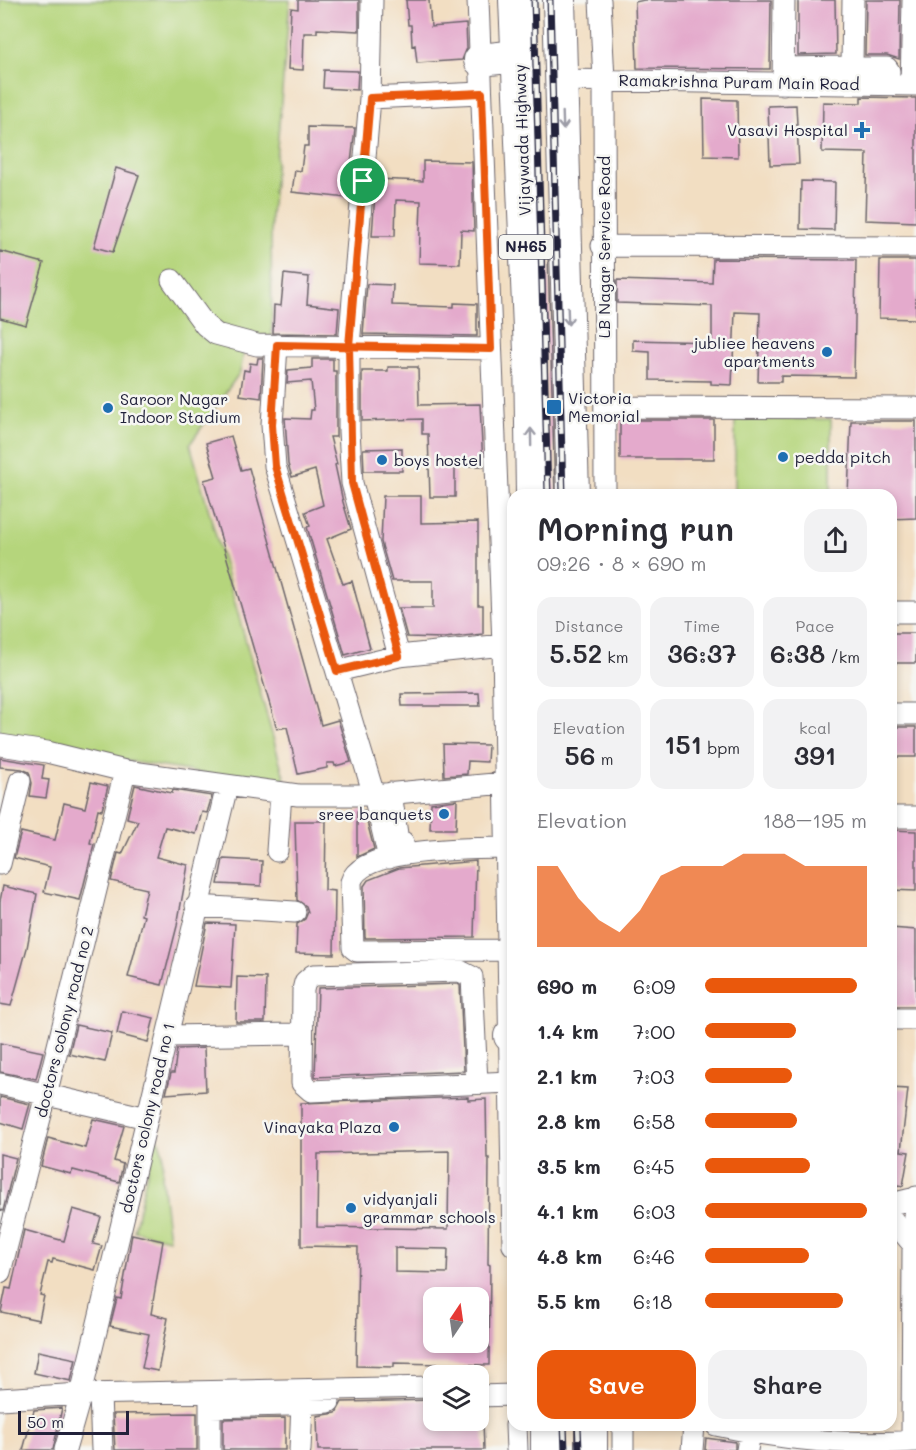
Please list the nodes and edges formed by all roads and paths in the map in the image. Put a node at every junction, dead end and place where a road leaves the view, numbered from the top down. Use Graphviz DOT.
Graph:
graph roads {
  1 [pos="372,0"];
  2 [pos="478,0"];
  3 [pos="515,0"];
  4 [pos="559,0"];
  5 [pos="600,0"];
  6 [pos="775,0"];
  7 [pos="784,0"];
  8 [pos="846,0"];
  9 [pos="853,0"];
  10 [pos="913,0"];
  11 [pos="518,56"];
  12 [pos="480,60"];
  13 [pos="846,76"];
  14 [pos="780,79"];
  15 [pos="562,80"];
  16 [pos="604,80"];
  17 [pos="888,84"];
  18 [pos="913,85"];
  19 [pos="482,93"];
  20 [pos="370,98"];
  21 [pos="603,246"];
  22 [pos="916,247"];
  23 [pos="172,280"];
  24 [pos="277,345"];
  25 [pos="349,346"];
  26 [pos="491,349"];
  27 [pos="605,407"];
  28 [pos="916,408"];
  29 [pos="532,489"];
  30 [pos="573,489"];
  31 [pos="605,489"];
  32 [pos="897,612"];
  33 [pos="916,612"];
  34 [pos="503,645"];
  35 [pos="399,656"];
  36 [pos="332,682"];
  37 [pos="897,714"];
  38 [pos="916,714"];
  39 [pos="0,745"];
  40 [pos="125,771"];
  41 [pos="20,781"];
  42 [pos="505,783"];
  43 [pos="227,786"];
  44 [pos="281,793"];
  45 [pos="382,794"];
  46 [pos="916,817"];
  47 [pos="897,818"];
  48 [pos="506,841"];
  49 [pos="277,851"];
  50 [pos="388,854"];
  51 [pos="0,864"];
  52 [pos="507,896"];
  53 [pos="196,906"];
  54 [pos="295,912"];
  55 [pos="507,950"];
  56 [pos="897,1019"];
  57 [pos="916,1019"];
  58 [pos="296,1034"];
  59 [pos="167,1036"];
  60 [pos="507,1082"];
  61 [pos="477,1083"];
  62 [pos="0,1084"];
  63 [pos="46,1095"];
  64 [pos="147,1118"];
  65 [pos="916,1198"];
  66 [pos="897,1203"];
  67 [pos="897,1226"];
  68 [pos="914,1248"];
  69 [pos="0,1272"];
  70 [pos="489,1386"];
  71 [pos="507,1386"];
  72 [pos="423,1388"];
  73 [pos="90,1394"];
  74 [pos="507,1395"];
  75 [pos="489,1396"];
  76 [pos="207,1397"];
  77 [pos="288,1398"];
  78 [pos="423,1398"];
  79 [pos="0,1400"];
  80 [pos="516,1431"];
  81 [pos="547,1431"];
  82 [pos="591,1431"];
  83 [pos="623,1431"];
  84 [pos="694,1431"];
  85 [pos="741,1431"];
  86 [pos="757,1435"];
  87 [pos="914,1441"];
  88 [pos="880,1447"];
  89 [pos="65,1450"];
  90 [pos="102,1450"];
  91 [pos="201,1450"];
  92 [pos="210,1450"];
  93 [pos="290,1450"];
  94 [pos="300,1450"];
  95 [pos="517,1450"];
  96 [pos="547,1450"];
  97 [pos="591,1450"];
  98 [pos="623,1450"];
  99 [pos="692,1450"];
  1 -- 20 [label="street"];
  2 -- 12 [label="street"];
  3 -- 11 [label="highway, Vijaywada Highway / NH65"];
  4 -- 15 [label="highway, NH65"];
  5 -- 16 [label="street, LB Nagar Service Road"];
  6 -- 14 [label="street"];
  7 -- 14 [label="street"];
  8 -- 13 [label="street"];
  9 -- 17 [label="street"];
  10 -- 18 [label="street"];
  11 -- 12 [label="highway"];
  29 -- 11 [label="highway, Vijaywada Highway / NH65, one-way"];
  12 -- 19 [label="street"];
  13 -- 14 [label="street, Ramakrishna Puram Main Road"];
  13 -- 17 [label="street, Ramakrishna Puram Main Road"];
  14 -- 16 [label="street, Ramakrishna Puram Main Road"];
  15 -- 16 [label="street, Ramakrishna Puram Main Road"];
  15 -- 30 [label="highway, NH65, one-way"];
  16 -- 21 [label="street, LB Nagar Service Road"];
  17 -- 18 [label="street, Ramakrishna Puram Main Road"];
  19 -- 20 [label="street"];
  19 -- 26 [label="street"];
  20 -- 25 [label="street"];
  21 -- 22 [label="street"];
  21 -- 27 [label="street, LB Nagar Service Road"];
  23 -- 24 [label="street"];
  24 -- 25 [label="street"];
  24 -- 36 [label="street"];
  25 -- 26 [label="street"];
  25 -- 35 [label="street"];
  26 -- 34 [label="street"];
  27 -- 28 [label="street"];
  27 -- 31 [label="street, LB Nagar Service Road"];
  32 -- 33 [label="street"];
  34 -- 35 [label="street"];
  34 -- 42 [label="street"];
  35 -- 36 [label="street"];
  36 -- 45 [label="street"];
  37 -- 38 [label="street"];
  39 -- 40 [label="street"];
  40 -- 43 [label="street"];
  40 -- 63 [label="street, doctors colony road no 2"];
  41 -- 51 [label="street"];
  42 -- 45 [label="street"];
  42 -- 48 [label="street"];
  43 -- 44 [label="street"];
  43 -- 53 [label="street, doctors colony road no 1"];
  44 -- 45 [label="street"];
  44 -- 49 [label="street"];
  45 -- 48 [label="street"];
  45 -- 50 [label="street"];
  46 -- 47 [label="street"];
  48 -- 50 [label="street"];
  48 -- 52 [label="street"];
  50 -- 55 [label="street"];
  53 -- 54 [label="street"];
  53 -- 59 [label="street, doctors colony road no 1"];
  56 -- 57 [label="street"];
  58 -- 59 [label="street"];
  59 -- 64 [label="street, doctors colony road no 1"];
  60 -- 61 [label="street"];
  61 -- 61 [label="street"];
  62 -- 63 [label="street"];
  63 -- 64 [label="street"];
  63 -- 69 [label="street, doctors colony road no 2"];
  64 -- 73 [label="street, doctors colony road no 1"];
  65 -- 66 [label="street"];
  65 -- 68 [label="street"];
  67 -- 68 [label="street"];
  68 -- 87 [label="street"];
  70 -- 71 [label="street"];
  72 -- 77 [label="street"];
  73 -- 76 [label="street"];
  73 -- 79 [label="street"];
  73 -- 89 [label="street, doctors colony road no 1"];
  73 -- 90 [label="street"];
  74 -- 75 [label="street"];
  76 -- 77 [label="street"];
  76 -- 91 [label="street"];
  76 -- 92 [label="street"];
  77 -- 93 [label="street"];
  78 -- 94 [label="street"];
  80 -- 95 [label="street"];
  81 -- 96 [label="highway"];
  82 -- 97 [label="highway"];
  83 -- 98 [label="street"];
  84 -- 99 [label="street"];
  85 -- 86 [label="street"];
  86 -- 88 [label="street"];
  87 -- 88 [label="street"];
}
